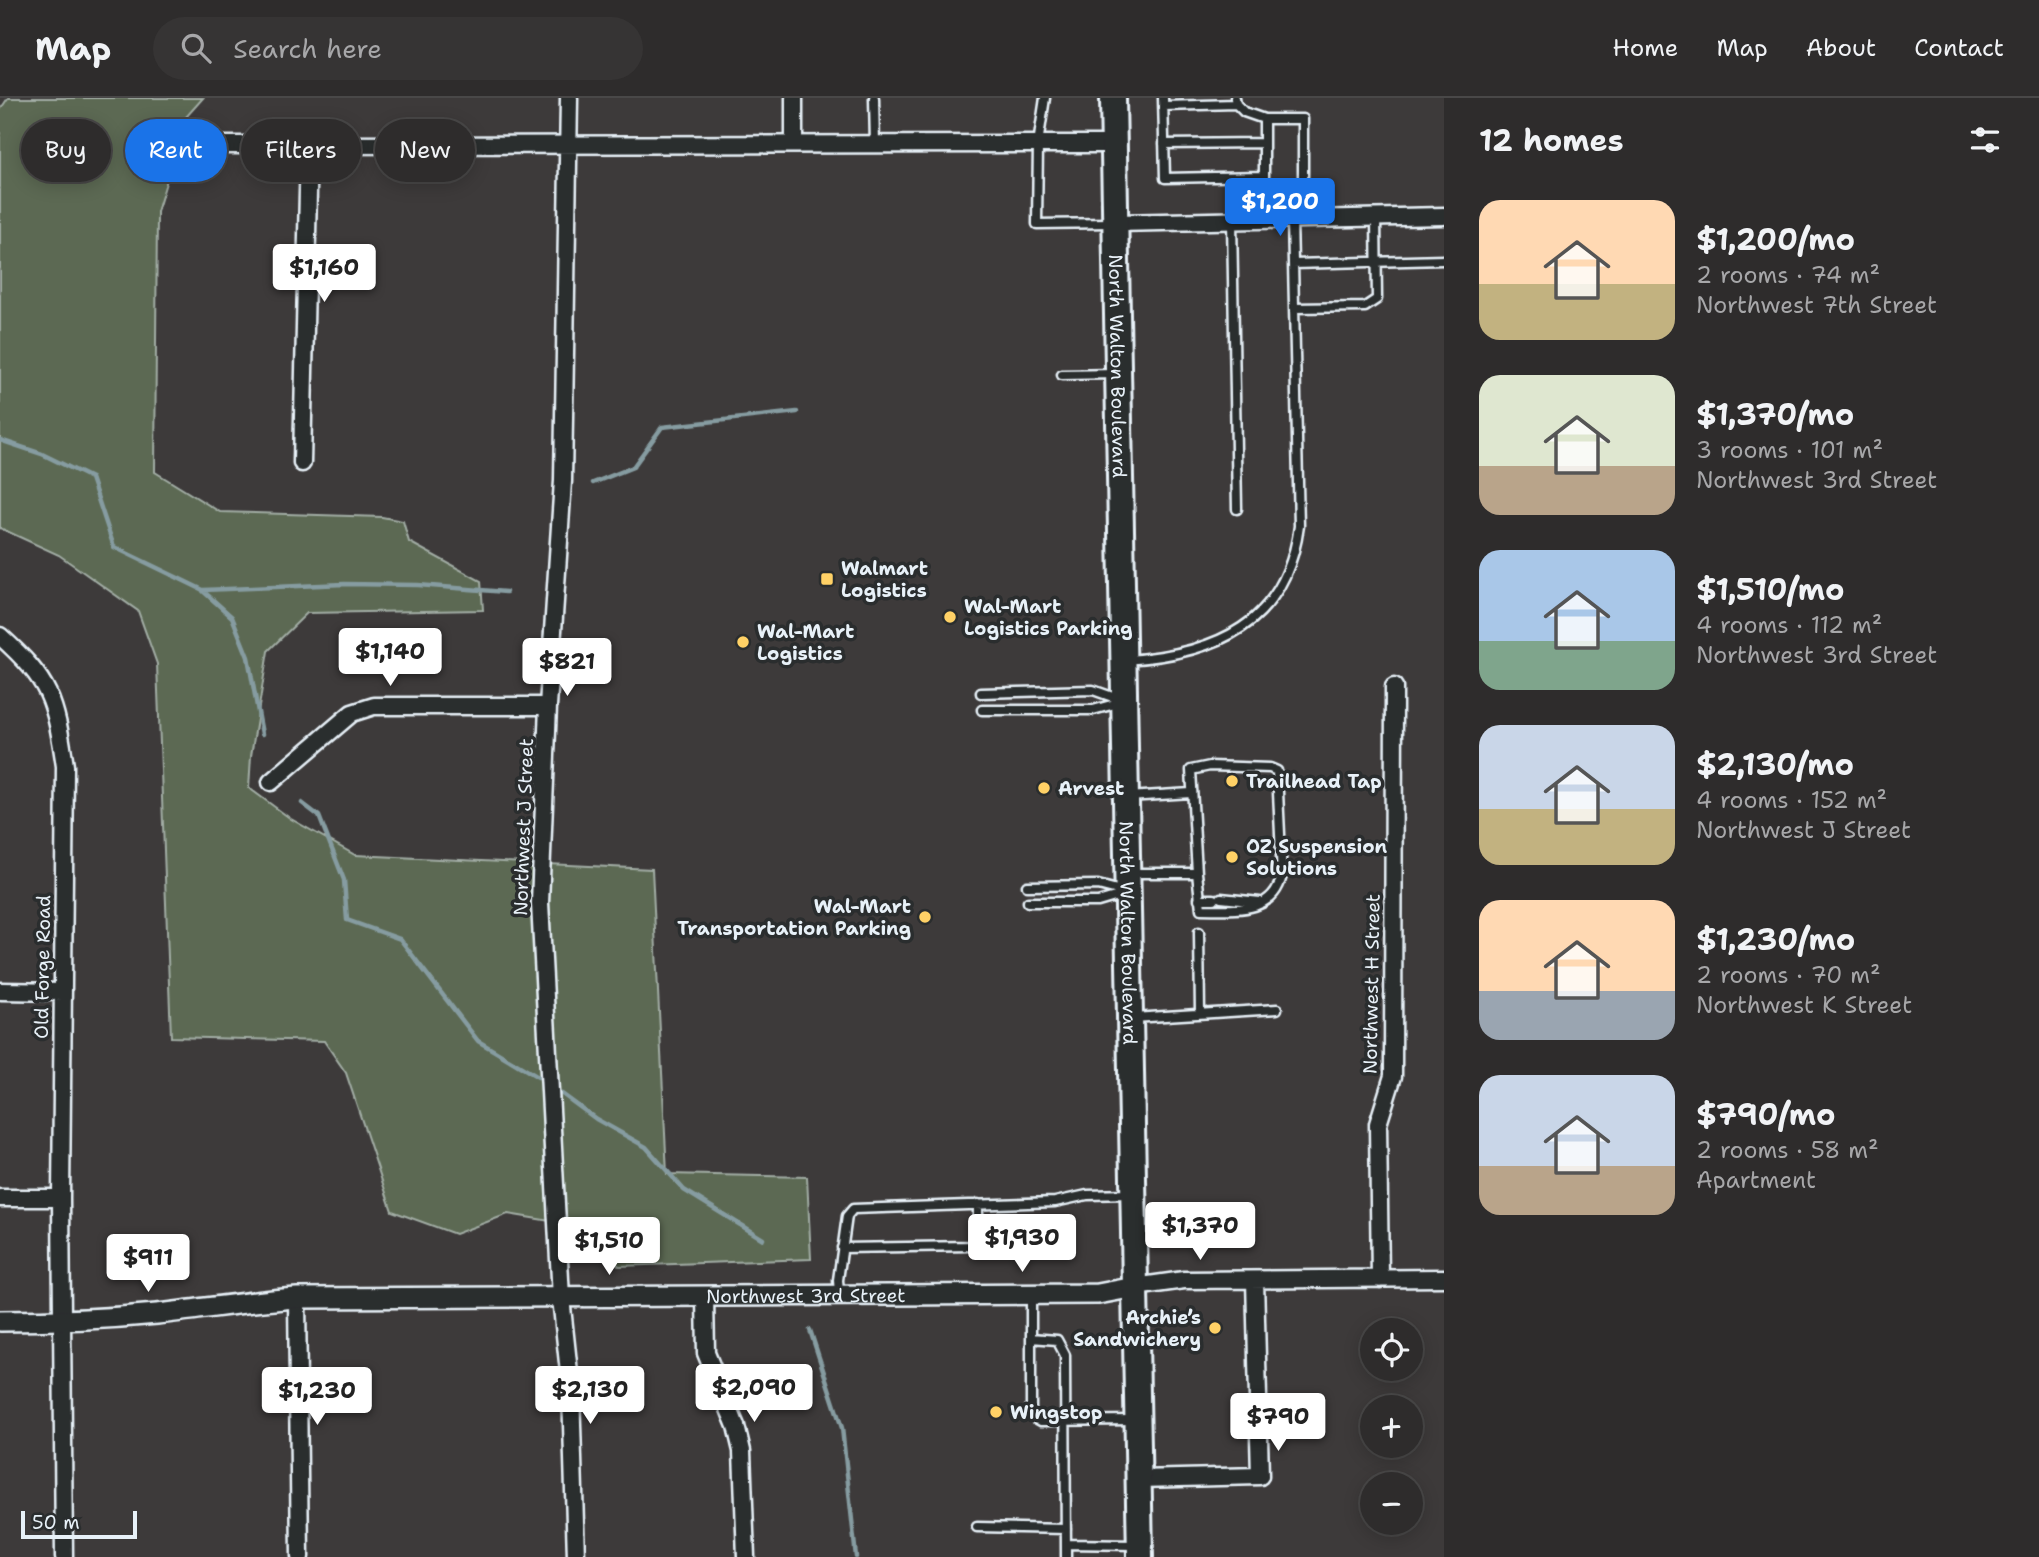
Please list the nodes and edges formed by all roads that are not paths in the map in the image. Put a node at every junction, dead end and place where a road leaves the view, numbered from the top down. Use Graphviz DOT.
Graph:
graph roads {
  1 [pos="569,98"];
  2 [pos="794,98"];
  3 [pos="874,98"];
  4 [pos="1045,98"];
  5 [pos="1113,98"];
  6 [pos="1235,101"];
  7 [pos="1163,102"];
  8 [pos="1264,119"];
  9 [pos="1264,143"];
  10 [pos="794,144"];
  11 [pos="875,144"];
  12 [pos="1038,144"];
  13 [pos="1113,144"];
  14 [pos="1164,144"];
  15 [pos="361,145"];
  16 [pos="568,145"];
  17 [pos="1264,176"];
  18 [pos="308,182"];
  19 [pos="1444,216"];
  20 [pos="1376,217"];
  21 [pos="1298,219"];
  22 [pos="1232,220"];
  23 [pos="1264,220"];
  24 [pos="1115,223"];
  25 [pos="1444,260"];
  26 [pos="1377,262"];
  27 [pos="1293,264"];
  28 [pos="1294,308"];
  29 [pos="1119,374"];
  30 [pos="1062,375"];
  31 [pos="302,463"];
  32 [pos="1237,509"];
  33 [pos="0,636"];
  34 [pos="1124,660"];
  35 [pos="1394,687"];
  36 [pos="981,694"];
  37 [pos="1124,701"];
  38 [pos="548,706"];
  39 [pos="982,710"];
  40 [pos="271,782"];
  41 [pos="1191,793"];
  42 [pos="1125,797"];
  43 [pos="1197,873"];
  44 [pos="1127,883"];
  45 [pos="1027,886"];
  46 [pos="1199,900"];
  47 [pos="1028,902"];
  48 [pos="1261,903"];
  49 [pos="1199,932"];
  50 [pos="0,991"];
  51 [pos="63,992"];
  52 [pos="1277,1009"];
  53 [pos="1199,1013"];
  54 [pos="1130,1019"];
  55 [pos="1133,1194"];
  56 [pos="61,1198"];
  57 [pos="0,1199"];
  58 [pos="978,1204"];
  59 [pos="842,1248"];
  60 [pos="1444,1278"];
  61 [pos="1380,1279"];
  62 [pos="1255,1280"];
  63 [pos="1135,1287"];
  64 [pos="1031,1294"];
  65 [pos="839,1296"];
  66 [pos="705,1297"];
  67 [pos="297,1298"];
  68 [pos="561,1298"];
  69 [pos="0,1321"];
  70 [pos="64,1321"];
  71 [pos="1031,1338"];
  72 [pos="1138,1420"];
  73 [pos="1065,1421"];
  74 [pos="1139,1479"];
  75 [pos="977,1527"];
  76 [pos="1066,1529"];
  77 [pos="1066,1544"];
  78 [pos="1140,1551"];
  79 [pos="64,1557"];
  80 [pos="300,1557"];
  81 [pos="576,1557"];
  82 [pos="746,1557"];
  83 [pos="1066,1557"];
  1 -- 16 [label="street, Northwest J Street"];
  2 -- 10 [label="street"];
  3 -- 11 [label="lane"];
  4 -- 12 [label="lane"];
  5 -- 13 [label="main road, North Walton Boulevard"];
  6 -- 7 [label="lane"];
  6 -- 8 [label="lane"];
  7 -- 14 [label="lane"];
  8 -- 9 [label="lane"];
  8 -- 21 [label="lane"];
  9 -- 14 [label="lane"];
  9 -- 17 [label="lane"];
  10 -- 11 [label="street"];
  10 -- 16 [label="street"];
  11 -- 12 [label="street"];
  12 -- 13 [label="street"];
  12 -- 24 [label="lane"];
  13 -- 24 [label="main road, North Walton Boulevard"];
  14 -- 17 [label="lane"];
  15 -- 16 [label="street"];
  16 -- 38 [label="street, Northwest J Street"];
  17 -- 23 [label="lane"];
  18 -- 31 [label="street"];
  19 -- 20 [label="street"];
  20 -- 21 [label="street"];
  20 -- 26 [label="lane"];
  21 -- 23 [label="street"];
  21 -- 27 [label="lane"];
  22 -- 23 [label="street"];
  22 -- 24 [label="street"];
  22 -- 32 [label="lane"];
  24 -- 29 [label="main road, North Walton Boulevard"];
  25 -- 26 [label="lane"];
  26 -- 27 [label="lane"];
  26 -- 28 [label="lane"];
  27 -- 28 [label="lane"];
  28 -- 34 [label="lane"];
  29 -- 30 [label="lane"];
  29 -- 34 [label="main road, North Walton Boulevard"];
  33 -- 51 [label="street, Old Forge Road"];
  34 -- 37 [label="main road, North Walton Boulevard"];
  35 -- 61 [label="street, Northwest H Street"];
  36 -- 37 [label="lane"];
  37 -- 39 [label="lane"];
  37 -- 42 [label="main road, North Walton Boulevard"];
  38 -- 40 [label="street"];
  38 -- 68 [label="street, Northwest J Street"];
  41 -- 42 [label="lane"];
  41 -- 43 [label="lane"];
  41 -- 48 [label="lane"];
  42 -- 44 [label="main road, North Walton Boulevard"];
  43 -- 44 [label="lane"];
  43 -- 46 [label="lane"];
  44 -- 45 [label="lane"];
  44 -- 47 [label="lane"];
  44 -- 54 [label="main road, North Walton Boulevard"];
  46 -- 48 [label="lane"];
  46 -- 48 [label="lane"];
  49 -- 53 [label="lane"];
  50 -- 51 [label="street"];
  51 -- 56 [label="street, Old Forge Road"];
  52 -- 53 [label="lane"];
  53 -- 54 [label="lane"];
  54 -- 55 [label="main road, North Walton Boulevard"];
  55 -- 58 [label="lane"];
  55 -- 63 [label="main road, North Walton Boulevard"];
  56 -- 57 [label="street"];
  56 -- 70 [label="street, Old Forge Road"];
  58 -- 59 [label="lane"];
  58 -- 59 [label="lane"];
  59 -- 65 [label="lane"];
  60 -- 61 [label="street, Northwest 3rd Street"];
  61 -- 62 [label="street, Northwest 3rd Street"];
  62 -- 63 [label="street, Northwest 3rd Street"];
  62 -- 74 [label="street"];
  63 -- 64 [label="street, Northwest 3rd Street"];
  63 -- 72 [label="main road, North Walton Boulevard"];
  64 -- 65 [label="street, Northwest 3rd Street"];
  64 -- 71 [label="lane"];
  65 -- 66 [label="street, Northwest 3rd Street"];
  66 -- 68 [label="street, Northwest 3rd Street"];
  66 -- 82 [label="street"];
  67 -- 68 [label="street, Northwest 3rd Street"];
  67 -- 70 [label="street, Northwest 3rd Street"];
  67 -- 80 [label="street"];
  68 -- 81 [label="street, Northwest J Street"];
  69 -- 70 [label="street, Northwest 3rd Street"];
  70 -- 79 [label="street, Old Forge Road"];
  71 -- 73 [label="lane"];
  71 -- 73 [label="lane"];
  72 -- 73 [label="lane"];
  72 -- 74 [label="main road, North Walton Boulevard"];
  73 -- 76 [label="lane"];
  74 -- 78 [label="main road, North Walton Boulevard"];
  75 -- 76 [label="lane"];
  76 -- 77 [label="lane"];
  77 -- 78 [label="lane"];
  77 -- 83 [label="lane"];
}
